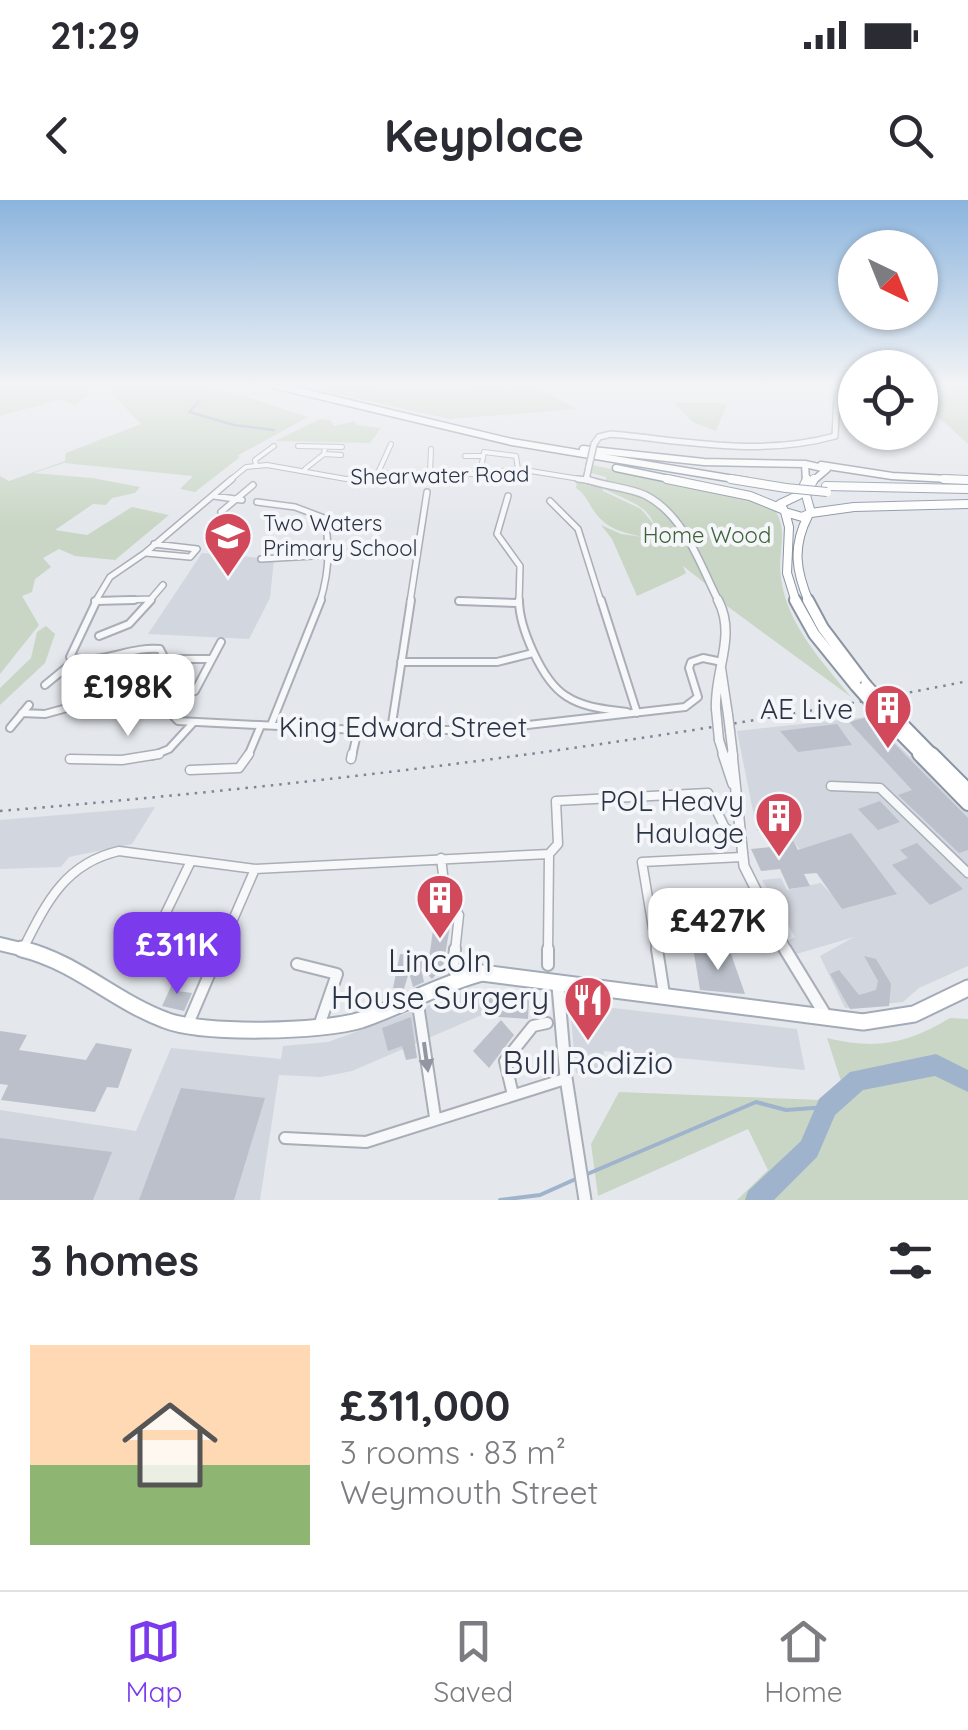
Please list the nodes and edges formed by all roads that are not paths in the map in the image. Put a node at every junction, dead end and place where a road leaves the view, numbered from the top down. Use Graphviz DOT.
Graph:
graph roads {
  1 [pos="461,432"];
  2 [pos="463,432"];
  3 [pos="482,432"];
  4 [pos="835,432"];
  5 [pos="392,444"];
  6 [pos="274,446"];
  7 [pos="298,446"];
  8 [pos="552,446"];
  9 [pos="326,447"];
  10 [pos="342,447"];
  11 [pos="430,449"];
  12 [pos="324,454"];
  13 [pos="341,456"];
  14 [pos="465,456"];
  15 [pos="805,464"];
  16 [pos="820,464"];
  17 [pos="256,465"];
  18 [pos="518,469"];
  19 [pos="305,470"];
  20 [pos="430,472"];
  21 [pos="377,475"];
  22 [pos="586,480"];
  23 [pos="968,480"];
  24 [pos="787,485"];
  25 [pos="253,486"];
  26 [pos="427,492"];
  27 [pos="968,493"];
  28 [pos="213,496"];
  29 [pos="508,496"];
  30 [pos="234,499"];
  31 [pos="242,500"];
  32 [pos="550,501"];
  33 [pos="257,502"];
  34 [pos="968,504"];
  35 [pos="784,511"];
  36 [pos="222,512"];
  37 [pos="809,515"];
  38 [pos="220,536"];
  39 [pos="241,541"];
  40 [pos="154,544"];
  41 [pos="145,553"];
  42 [pos="330,555"];
  43 [pos="262,558"];
  44 [pos="163,585"];
  45 [pos="151,598"];
  46 [pos="96,601"];
  47 [pos="458,601"];
  48 [pos="518,603"];
  49 [pos="99,636"];
  50 [pos="112,636"];
  51 [pos="120,640"];
  52 [pos="221,642"];
  53 [pos="533,653"];
  54 [pos="167,659"];
  55 [pos="212,659"];
  56 [pos="74,661"];
  57 [pos="400,662"];
  58 [pos="722,665"];
  59 [pos="169,680"];
  60 [pos="44,684"];
  61 [pos="861,686"];
  62 [pos="195,691"];
  63 [pos="29,705"];
  64 [pos="582,705"];
  65 [pos="884,712"];
  66 [pos="22,713"];
  67 [pos="636,713"];
  68 [pos="581,720"];
  69 [pos="192,724"];
  70 [pos="261,725"];
  71 [pos="271,726"];
  72 [pos="10,728"];
  73 [pos="358,730"];
  74 [pos="390,730"];
  75 [pos="108,749"];
  76 [pos="103,758"];
  77 [pos="70,759"];
  78 [pos="351,759"];
  79 [pos="190,770"];
  80 [pos="831,786"];
  81 [pos="734,788"];
  82 [pos="968,790"];
  83 [pos="968,804"];
  84 [pos="739,835"];
  85 [pos="548,854"];
  86 [pos="742,857"];
  87 [pos="442,858"];
  88 [pos="191,861"];
  89 [pos="255,869"];
  90 [pos="968,873"];
  91 [pos="653,926"];
  92 [pos="774,926"];
  93 [pos="157,931"];
  94 [pos="0,944"];
  95 [pos="24,948"];
  96 [pos="297,964"];
  97 [pos="548,965"];
  98 [pos="458,979"];
  99 [pos="558,986"];
  100 [pos="968,989"];
  101 [pos="417,996"];
  102 [pos="664,999"];
  103 [pos="826,1016"];
  104 [pos="546,1023"];
  105 [pos="187,1026"];
  106 [pos="319,1027"];
  107 [pos="566,1078"];
  108 [pos="513,1095"];
  109 [pos="435,1117"];
  110 [pos="285,1138"];
  111 [pos="584,1197"];
  1 -- 35 [label="main road"];
  2 -- 24 [label="main road"];
  3 -- 8 [label="main road"];
  4 -- 22 [label="street, bridge"];
  5 -- 21 [label="street"];
  6 -- 17 [label="street"];
  7 -- 9 [label="street"];
  8 -- 15 [label="main road"];
  8 -- 24 [label="main road"];
  9 -- 10 [label="street"];
  9 -- 12 [label="street"];
  11 -- 20 [label="street"];
  12 -- 13 [label="street"];
  12 -- 19 [label="street"];
  14 -- 18 [label="street"];
  15 -- 16 [label="main road"];
  15 -- 35 [label="main road"];
  16 -- 23 [label="main road"];
  16 -- 37 [label="main road"];
  17 -- 19 [label="street, Shearwater Road"];
  17 -- 28 [label="street"];
  18 -- 20 [label="street, Shearwater Road"];
  18 -- 22 [label="street, Shearwater Road"];
  19 -- 21 [label="street, Shearwater Road"];
  20 -- 21 [label="street, Shearwater Road"];
  22 -- 58 [label="street"];
  24 -- 27 [label="main road, bridge"];
  25 -- 30 [label="street"];
  26 -- 57 [label="street"];
  28 -- 30 [label="street"];
  28 -- 40 [label="street"];
  29 -- 48 [label="street"];
  30 -- 31 [label="street"];
  30 -- 36 [label="street"];
  32 -- 67 [label="street"];
  33 -- 42 [label="street"];
  34 -- 37 [label="main road"];
  35 -- 37 [label="main road"];
  35 -- 61 [label="main road"];
  37 -- 61 [label="main road"];
  38 -- 39 [label="street"];
  40 -- 41 [label="street"];
  40 -- 41 [label="street"];
  41 -- 46 [label="street"];
  42 -- 43 [label="street"];
  42 -- 71 [label="street"];
  44 -- 45 [label="street"];
  45 -- 46 [label="street"];
  45 -- 50 [label="street"];
  46 -- 56 [label="street"];
  47 -- 48 [label="street"];
  48 -- 53 [label="street"];
  49 -- 50 [label="street"];
  50 -- 51 [label="street"];
  52 -- 55 [label="street"];
  53 -- 57 [label="street"];
  53 -- 64 [label="street"];
  54 -- 55 [label="street"];
  54 -- 56 [label="street"];
  54 -- 59 [label="street"];
  55 -- 62 [label="street"];
  56 -- 60 [label="street"];
  57 -- 74 [label="street"];
  58 -- 67 [label="street, King Edward Street"];
  58 -- 81 [label="street, bridge"];
  58 -- 81 [label="street, bridge"];
  59 -- 66 [label="street"];
  59 -- 69 [label="street"];
  61 -- 65 [label="main road, bridge"];
  63 -- 66 [label="street"];
  64 -- 67 [label="street"];
  64 -- 68 [label="street"];
  65 -- 82 [label="main road"];
  65 -- 83 [label="main road"];
  66 -- 72 [label="street"];
  67 -- 68 [label="street, King Edward Street"];
  68 -- 74 [label="street, King Edward Street"];
  69 -- 70 [label="street, King Edward Street"];
  69 -- 76 [label="street"];
  70 -- 71 [label="street, King Edward Street"];
  70 -- 79 [label="street"];
  71 -- 73 [label="street, King Edward Street"];
  73 -- 74 [label="street, King Edward Street"];
  73 -- 78 [label="street"];
  75 -- 76 [label="street"];
  76 -- 77 [label="street"];
  80 -- 90 [label="street"];
  81 -- 84 [label="street"];
  84 -- 85 [label="street"];
  84 -- 86 [label="street"];
  85 -- 87 [label="street"];
  85 -- 97 [label="street"];
  86 -- 91 [label="street"];
  86 -- 92 [label="street"];
  87 -- 89 [label="street"];
  87 -- 98 [label="street"];
  88 -- 89 [label="street"];
  88 -- 93 [label="street"];
  88 -- 95 [label="street"];
  89 -- 105 [label="street"];
  91 -- 92 [label="street"];
  91 -- 102 [label="street"];
  92 -- 103 [label="street"];
  94 -- 95 [label="main road"];
  95 -- 105 [label="main road"];
  96 -- 106 [label="street"];
  98 -- 99 [label="main road"];
  98 -- 101 [label="main road"];
  99 -- 102 [label="main road"];
  99 -- 107 [label="street"];
  100 -- 103 [label="main road"];
  101 -- 106 [label="main road"];
  101 -- 109 [label="street, one-way"];
  102 -- 103 [label="main road"];
  104 -- 108 [label="street"];
  105 -- 106 [label="main road"];
  107 -- 108 [label="street"];
  107 -- 111 [label="street"];
  108 -- 109 [label="street"];
  109 -- 110 [label="street"];
}
